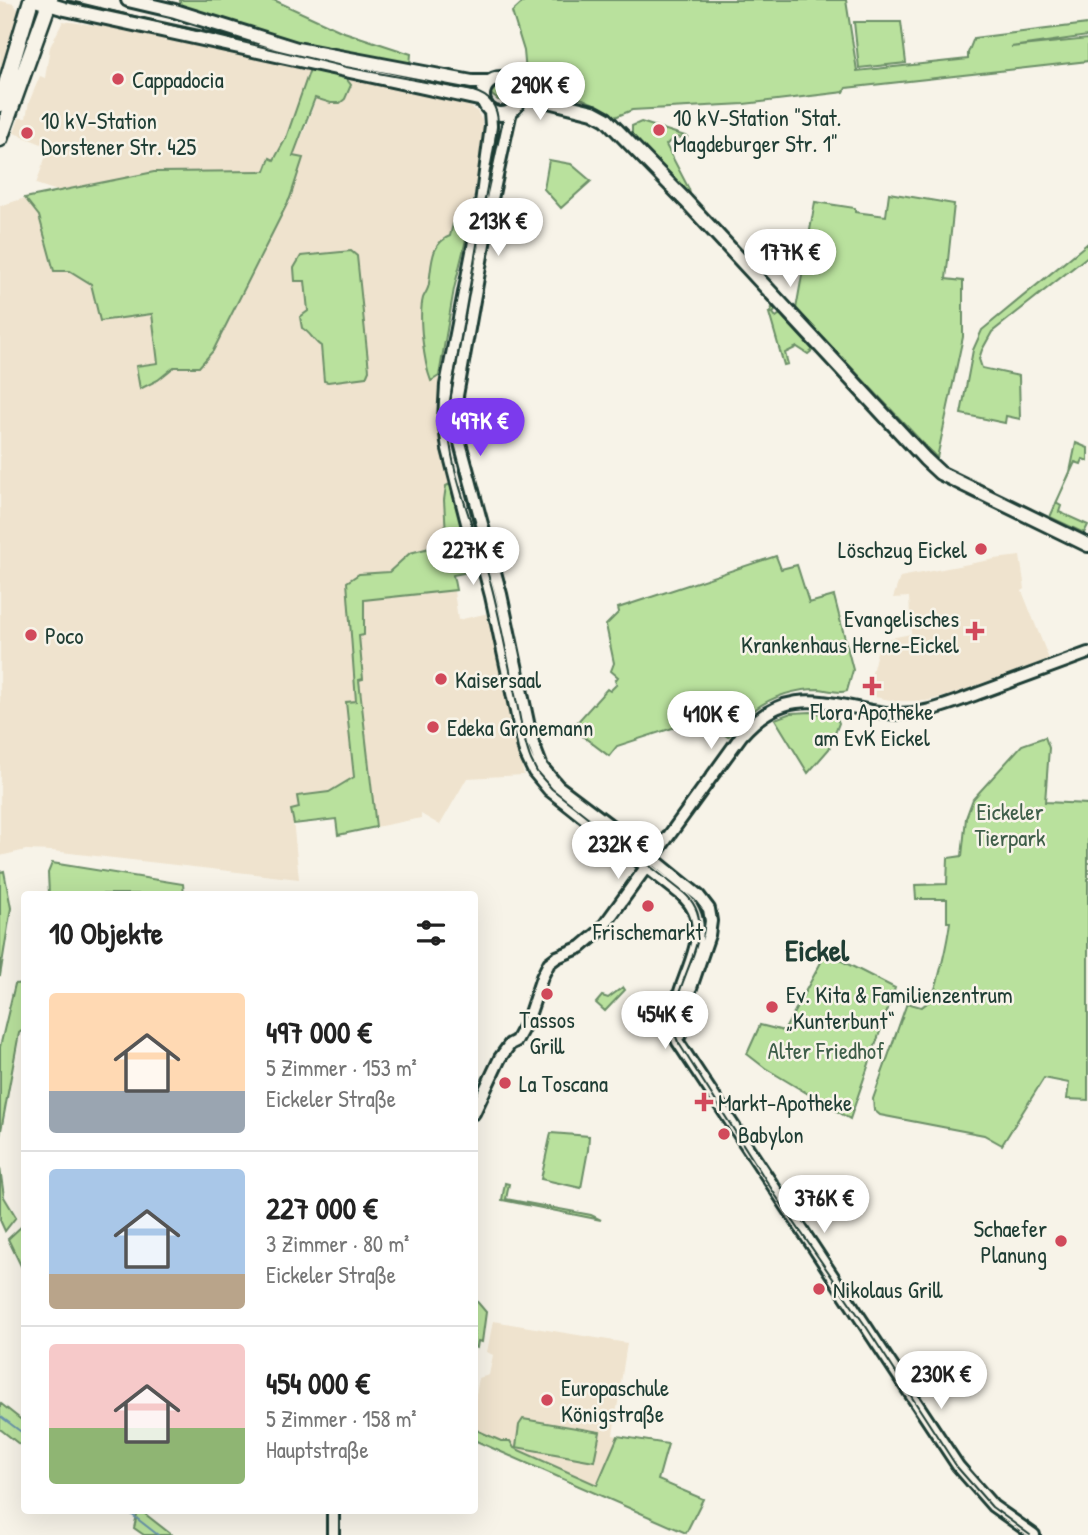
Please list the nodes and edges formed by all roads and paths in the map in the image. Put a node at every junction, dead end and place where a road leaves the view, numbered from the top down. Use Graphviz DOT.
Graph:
graph roads {
  1 [pos="128,0"];
  2 [pos="41,1"];
  3 [pos="347,64"];
  4 [pos="489,82"];
  5 [pos="516,102"];
  6 [pos="0,104"];
  7 [pos="487,105"];
  8 [pos="0,139"];
  9 [pos="1088,545"];
  10 [pos="1088,653"];
  11 [pos="543,776"];
  12 [pos="650,863"];
  13 [pos="676,1026"];
  14 [pos="478,1105"];
  15 [pos="333,1514"];
  16 [pos="333,1535"];
  17 [pos="1034,1535"];
  1 -- 3 [label="main road"];
  2 -- 3 [label="main road"];
  2 -- 6 [label="main road"];
  2 -- 8 [label="main road"];
  3 -- 4 [label="main road"];
  3 -- 7 [label="main road"];
  4 -- 5 [label="main road"];
  4 -- 7 [label="main road"];
  5 -- 7 [label="main road"];
  5 -- 9 [label="main road"];
  5 -- 11 [label="street"];
  7 -- 11 [label="street"];
  10 -- 12 [label="street"];
  11 -- 12 [label="street"];
  12 -- 13 [label="street"];
  12 -- 13 [label="street"];
  12 -- 14 [label="street"];
  13 -- 17 [label="street"];
  15 -- 16 [label="street"];
}
